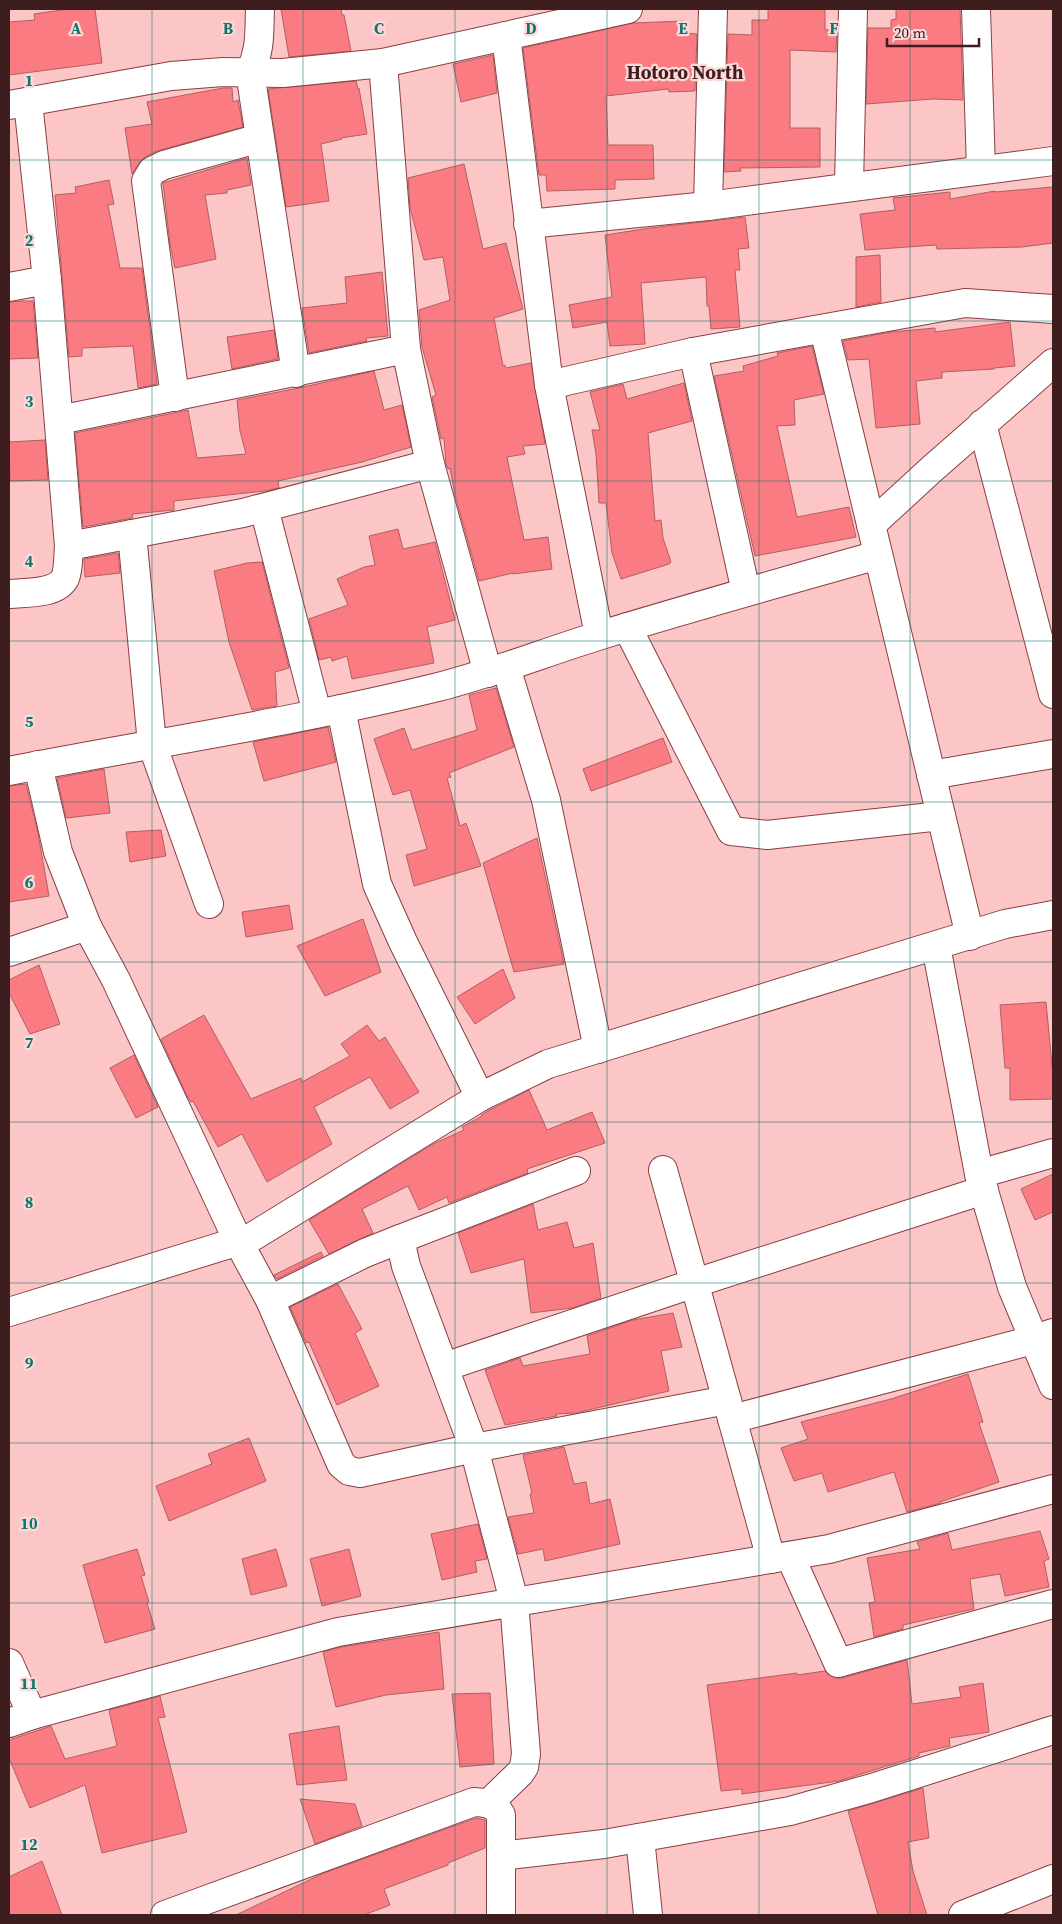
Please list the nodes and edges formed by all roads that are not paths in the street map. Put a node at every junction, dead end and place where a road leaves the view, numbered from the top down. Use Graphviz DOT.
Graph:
graph roads {
  1 [pos="260,9"];
  2 [pos="628,9"];
  3 [pos="713,9"];
  4 [pos="853,9"];
  5 [pos="976,9"];
  6 [pos="506,36"];
  7 [pos="383,63"];
  8 [pos="250,72"];
  9 [pos="18,103"];
  10 [pos="260,138"];
  11 [pos="1053,160"];
  12 [pos="981,170"];
  13 [pos="849,186"];
  14 [pos="708,206"];
  15 [pos="528,224"];
  16 [pos="47,280"];
  17 [pos="9,287"];
  18 [pos="1053,309"];
  19 [pos="824,329"];
  20 [pos="406,349"];
  21 [pos="693,352"];
  22 [pos="1053,363"];
  23 [pos="296,373"];
  24 [pos="549,385"];
  25 [pos="175,397"];
  26 [pos="59,420"];
  27 [pos="982,424"];
  28 [pos="430,464"];
  29 [pos="264,508"];
  30 [pos="871,525"];
  31 [pos="132,534"];
  32 [pos="69,546"];
  33 [pos="878,555"];
  34 [pos="746,592"];
  35 [pos="9,594"];
  36 [pos="627,627"];
  37 [pos="599,636"];
  38 [pos="497,670"];
  39 [pos="1053,694"];
  40 [pos="329,711"];
  41 [pos="152,744"];
  42 [pos="1053,754"];
  43 [pos="38,765"];
  44 [pos="9,771"];
  45 [pos="931,775"];
  46 [pos="941,816"];
  47 [pos="209,904"];
  48 [pos="1053,915"];
  49 [pos="87,926"];
  50 [pos="970,936"];
  51 [pos="936,946"];
  52 [pos="9,952"];
  53 [pos="598,1049"];
  54 [pos="480,1097"];
  55 [pos="1053,1153"];
  56 [pos="663,1170"];
  57 [pos="576,1171"];
  58 [pos="982,1182"];
  59 [pos="400,1239"];
  60 [pos="238,1241"];
  61 [pos="695,1283"];
  62 [pos="270,1300"];
  63 [pos="9,1312"];
  64 [pos="1043,1337"];
  65 [pos="444,1367"];
  66 [pos="1053,1385"];
  67 [pos="730,1410"];
  68 [pos="474,1448"];
  69 [pos="1053,1489"];
  70 [pos="781,1557"];
  71 [pos="514,1601"];
  72 [pos="1053,1604"];
  73 [pos="9,1663"];
  74 [pos="20,1719"];
  75 [pos="1053,1730"];
  76 [pos="489,1804"];
  77 [pos="640,1838"];
  78 [pos="501,1856"];
  79 [pos="1053,1879"];
  80 [pos="165,1915"];
  81 [pos="501,1915"];
  82 [pos="648,1915"];
  83 [pos="963,1915"];
  1 -- 8 [label="street"];
  2 -- 6 [label="street"];
  3 -- 14 [label="street"];
  4 -- 13 [label="street"];
  5 -- 12 [label="street"];
  6 -- 7 [label="street"];
  6 -- 15 [label="street"];
  7 -- 8 [label="street"];
  7 -- 20 [label="street"];
  8 -- 9 [label="street"];
  8 -- 10 [label="street"];
  9 -- 16 [label="street"];
  10 -- 23 [label="street"];
  10 -- 25 [label="street"];
  11 -- 12 [label="street"];
  12 -- 13 [label="street"];
  13 -- 14 [label="street"];
  14 -- 15 [label="street"];
  15 -- 24 [label="street"];
  16 -- 17 [label="street"];
  16 -- 26 [label="street"];
  18 -- 19 [label="street"];
  19 -- 21 [label="street"];
  19 -- 30 [label="street"];
  20 -- 23 [label="street"];
  20 -- 28 [label="street"];
  21 -- 24 [label="street"];
  21 -- 34 [label="street"];
  22 -- 27 [label="street"];
  23 -- 25 [label="street"];
  24 -- 37 [label="street"];
  25 -- 26 [label="street"];
  26 -- 32 [label="street"];
  27 -- 30 [label="street"];
  27 -- 39 [label="street"];
  28 -- 29 [label="street"];
  28 -- 38 [label="street"];
  29 -- 31 [label="street"];
  29 -- 40 [label="street"];
  30 -- 33 [label="street"];
  31 -- 32 [label="street"];
  31 -- 41 [label="street"];
  32 -- 35 [label="street"];
  33 -- 34 [label="street"];
  33 -- 45 [label="street"];
  34 -- 36 [label="street"];
  36 -- 37 [label="street"];
  36 -- 46 [label="street"];
  37 -- 38 [label="street"];
  38 -- 40 [label="street"];
  38 -- 53 [label="street"];
  40 -- 41 [label="street"];
  40 -- 54 [label="street"];
  41 -- 43 [label="street"];
  41 -- 47 [label="street"];
  42 -- 45 [label="street"];
  43 -- 44 [label="street"];
  43 -- 49 [label="street"];
  45 -- 46 [label="street"];
  46 -- 50 [label="street"];
  48 -- 50 [label="street"];
  49 -- 52 [label="street"];
  49 -- 60 [label="street"];
  50 -- 51 [label="street"];
  51 -- 53 [label="street"];
  51 -- 58 [label="street"];
  53 -- 54 [label="street"];
  54 -- 60 [label="street"];
  55 -- 58 [label="street"];
  56 -- 61 [label="street"];
  57 -- 59 [label="street"];
  58 -- 61 [label="street"];
  58 -- 64 [label="street"];
  59 -- 62 [label="street"];
  59 -- 65 [label="street"];
  60 -- 62 [label="street"];
  60 -- 63 [label="street"];
  61 -- 65 [label="street"];
  61 -- 67 [label="street"];
  62 -- 68 [label="street"];
  64 -- 66 [label="street"];
  64 -- 67 [label="street"];
  65 -- 68 [label="street"];
  67 -- 68 [label="street"];
  67 -- 70 [label="street"];
  68 -- 71 [label="street"];
  69 -- 70 [label="street"];
  70 -- 71 [label="street"];
  70 -- 72 [label="street"];
  71 -- 74 [label="street"];
  71 -- 76 [label="street"];
  73 -- 74 [label="street"];
  75 -- 77 [label="street"];
  76 -- 78 [label="street"];
  76 -- 80 [label="street"];
  77 -- 78 [label="street"];
  77 -- 82 [label="street"];
  78 -- 81 [label="street"];
  79 -- 83 [label="street"];
}
